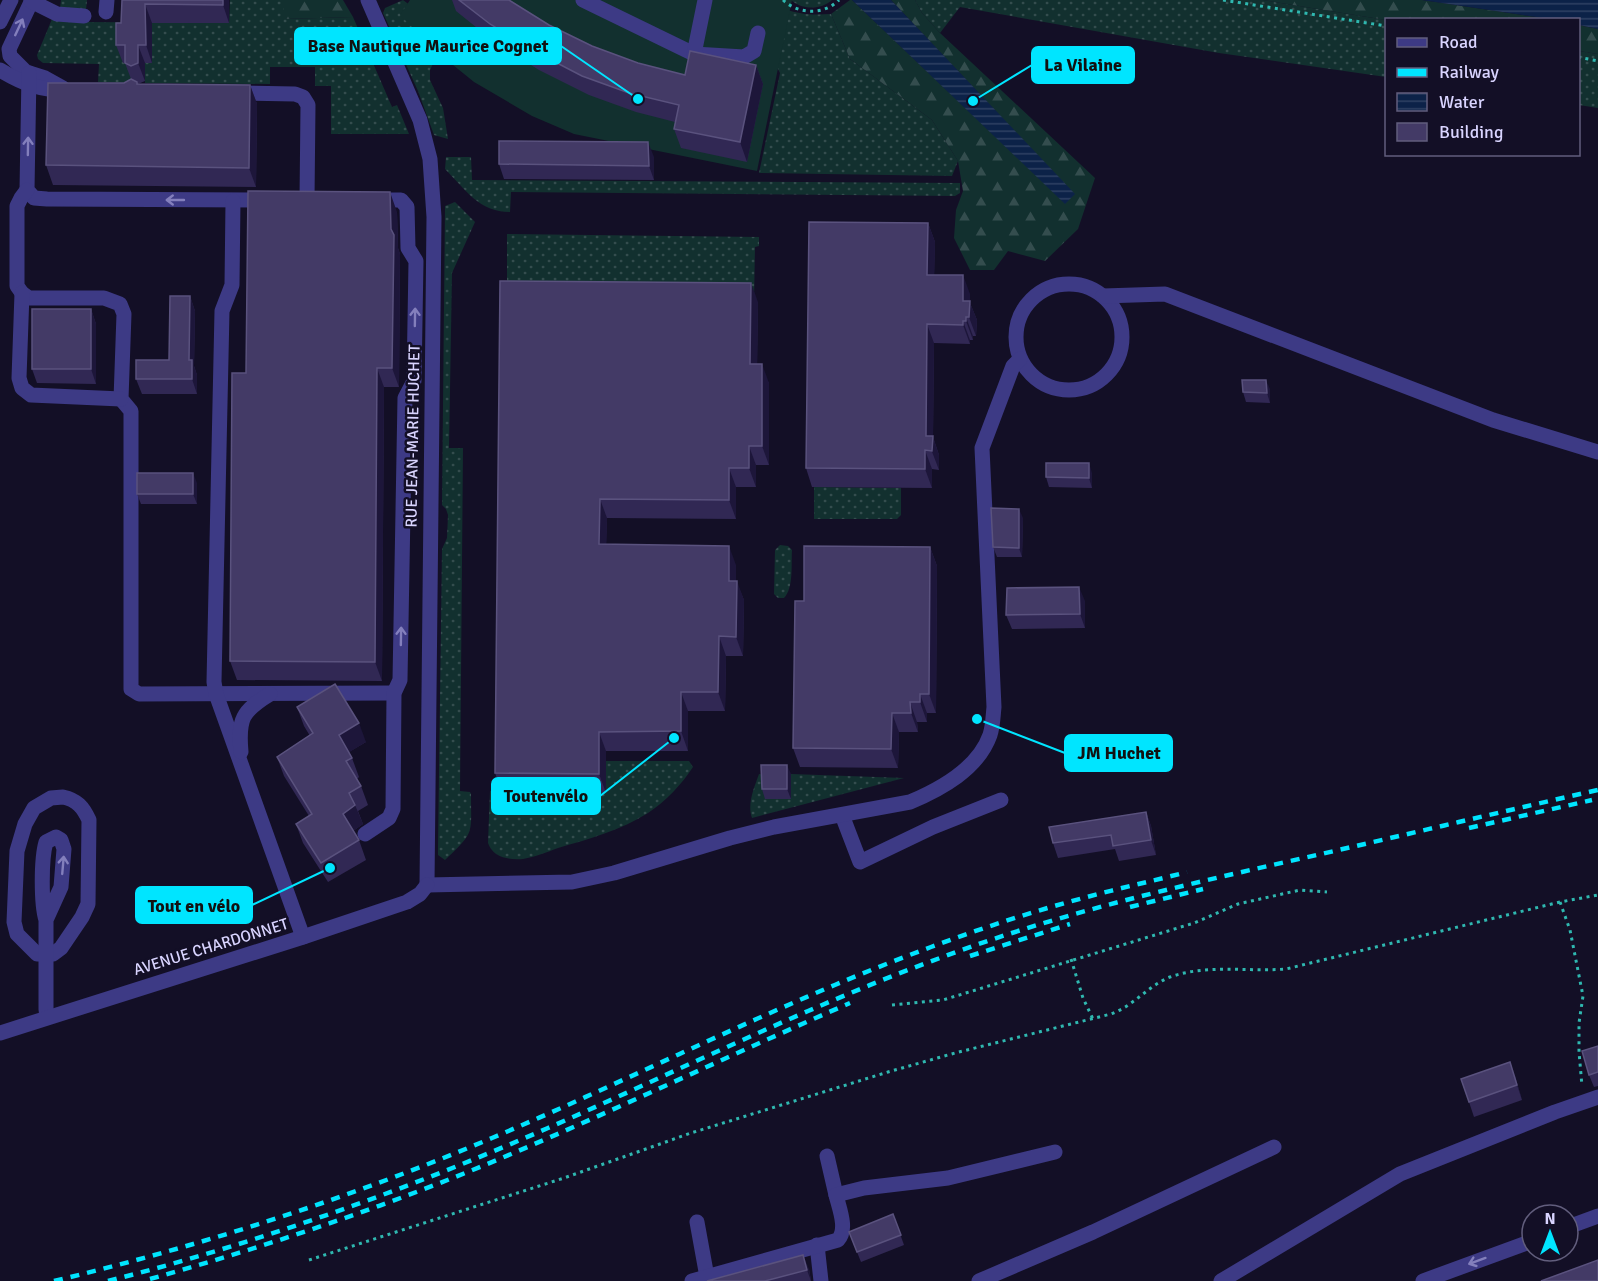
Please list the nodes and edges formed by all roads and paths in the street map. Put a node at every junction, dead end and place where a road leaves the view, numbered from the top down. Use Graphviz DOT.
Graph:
graph roads {
  1 [pos="11,0"];
  2 [pos="368,0"];
  3 [pos="583,0"];
  4 [pos="705,0"];
  5 [pos="783,0"];
  6 [pos="1223,0"];
  7 [pos="32,1"];
  8 [pos="838,1"];
  9 [pos="84,16"];
  10 [pos="0,22"];
  11 [pos="1385,26"];
  12 [pos="758,33"];
  13 [pos="694,54"];
  14 [pos="1580,57"];
  15 [pos="1598,61"];
  16 [pos="0,70"];
  17 [pos="29,79"];
  18 [pos="73,91"];
  19 [pos="224,93"];
  20 [pos="27,190"];
  21 [pos="354,200"];
  22 [pos="233,201"];
  23 [pos="22,293"];
  24 [pos="1103,296"];
  25 [pos="1020,359"];
  26 [pos="121,399"];
  27 [pos="1598,452"];
  28 [pos="394,693"];
  29 [pos="216,694"];
  30 [pos="270,694"];
  31 [pos="242,767"];
  32 [pos="1001,800"];
  33 [pos="842,815"];
  34 [pos="365,834"];
  35 [pos="427,885"];
  36 [pos="1327,892"];
  37 [pos="1598,896"];
  38 [pos="1560,902"];
  39 [pos="46,920"];
  40 [pos="303,937"];
  41 [pos="45,954"];
  42 [pos="1071,959"];
  43 [pos="892,1005"];
  44 [pos="48,1017"];
  45 [pos="1093,1020"];
  46 [pos="0,1033"];
  47 [pos="1591,1099"];
  48 [pos="1274,1147"];
  49 [pos="1055,1152"];
  50 [pos="827,1156"];
  51 [pos="836,1195"];
  52 [pos="1598,1216"];
  53 [pos="697,1222"];
  54 [pos="1580,1223"];
  55 [pos="817,1245"];
  56 [pos="1520,1245"];
  57 [pos="309,1260"];
  58 [pos="708,1277"];
  59 [pos="692,1281"];
  60 [pos="821,1281"];
  61 [pos="979,1281"];
  62 [pos="1221,1281"];
  63 [pos="1423,1281"];
  1 -- 10 [label="street"];
  2 -- 35 [label="street, RUE JEAN-MARIE HUCHET"];
  3 -- 13 [label="street"];
  4 -- 13 [label="street"];
  5 -- 8 [label="path"];
  6 -- 11 [label="path"];
  7 -- 9 [label="street"];
  17 -- 7 [label="street, one-way"];
  12 -- 13 [label="street"];
  14 -- 15 [label="path"];
  16 -- 17 [label="street"];
  17 -- 18 [label="street"];
  20 -- 17 [label="street, one-way"];
  19 -- 22 [label="street"];
  22 -- 20 [label="street, one-way"];
  20 -- 23 [label="street"];
  28 -- 21 [label="street, one-way"];
  22 -- 29 [label="street"];
  23 -- 26 [label="street"];
  23 -- 26 [label="street"];
  24 -- 25 [label="street"];
  24 -- 25 [label="street"];
  24 -- 27 [label="street"];
  25 -- 33 [label="street"];
  26 -- 29 [label="street"];
  28 -- 30 [label="street"];
  28 -- 34 [label="street"];
  29 -- 30 [label="street"];
  29 -- 31 [label="street"];
  30 -- 31 [label="street"];
  31 -- 40 [label="street"];
  32 -- 33 [label="street"];
  33 -- 35 [label="street"];
  35 -- 40 [label="street, AVENUE CHARDONNET"];
  36 -- 42 [label="path"];
  37 -- 38 [label="path"];
  38 -- 45 [label="path"];
  38 -- 47 [label="path"];
  39 -- 41 [label="street"];
  40 -- 44 [label="street, AVENUE CHARDONNET"];
  41 -- 41 [label="street"];
  41 -- 44 [label="street"];
  42 -- 43 [label="path"];
  42 -- 45 [label="path"];
  44 -- 46 [label="street, AVENUE CHARDONNET"];
  45 -- 57 [label="path"];
  47 -- 62 [label="street"];
  48 -- 61 [label="street"];
  49 -- 51 [label="street"];
  50 -- 51 [label="street"];
  51 -- 55 [label="street"];
  52 -- 54 [label="street"];
  53 -- 58 [label="street"];
  55 -- 58 [label="street"];
  55 -- 60 [label="street"];
  56 -- 63 [label="street, one-way"];
  58 -- 59 [label="street"];
}
